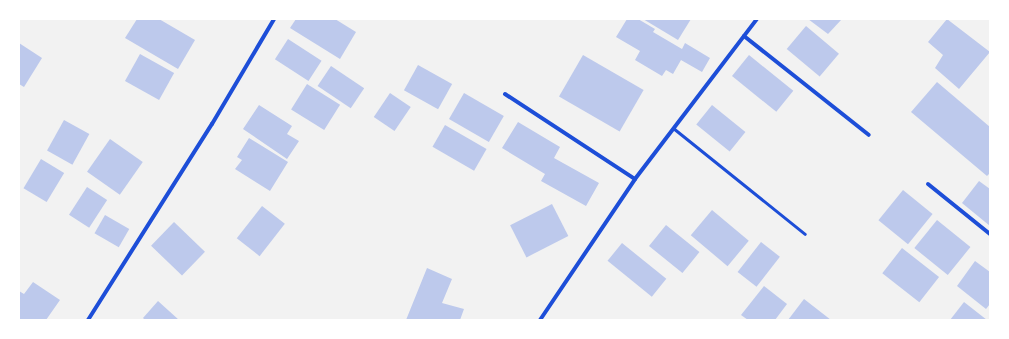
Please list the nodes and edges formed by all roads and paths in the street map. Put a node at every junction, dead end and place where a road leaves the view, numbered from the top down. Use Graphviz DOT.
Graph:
graph roads {
  1 [pos="274,19"];
  2 [pos="757,19"];
  3 [pos="744,36"];
  4 [pos="505,94"];
  5 [pos="673,128"];
  6 [pos="868,135"];
  7 [pos="635,179"];
  8 [pos="928,184"];
  9 [pos="805,234"];
  10 [pos="990,234"];
  11 [pos="88,320"];
  12 [pos="540,320"];
  1 -- 11 [label="street"];
  2 -- 3 [label="street"];
  3 -- 5 [label="street"];
  3 -- 6 [label="street"];
  4 -- 7 [label="street"];
  5 -- 7 [label="street"];
  5 -- 9 [label="lane"];
  7 -- 12 [label="street"];
  8 -- 10 [label="street"];
}
